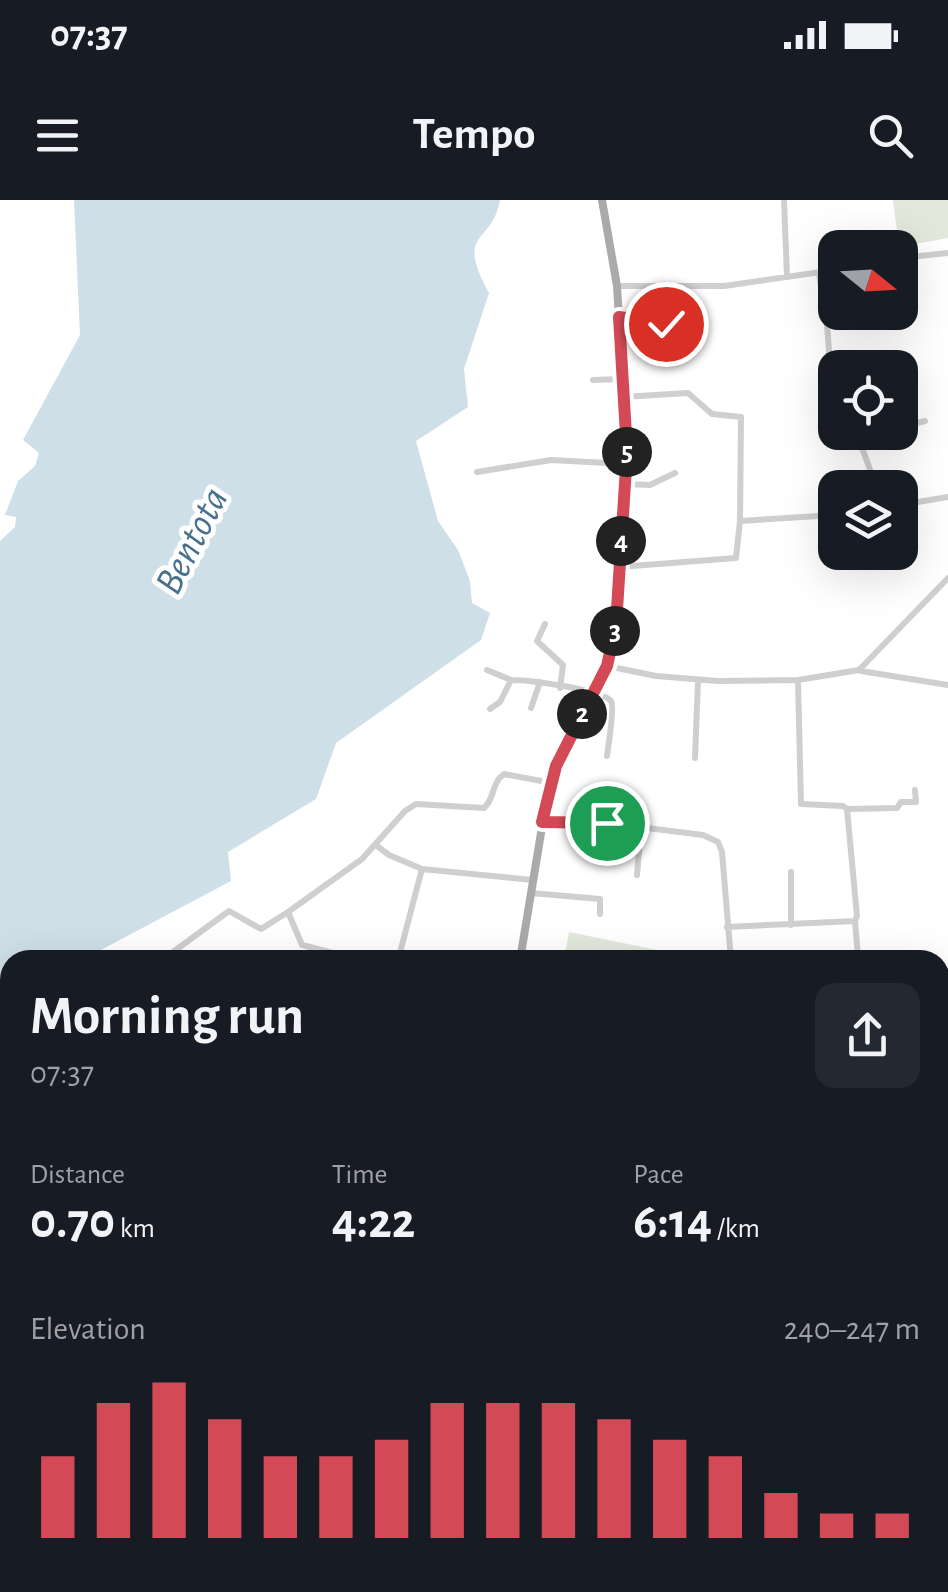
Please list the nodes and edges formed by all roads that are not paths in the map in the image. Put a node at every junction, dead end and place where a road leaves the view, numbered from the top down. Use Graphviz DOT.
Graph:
graph roads {
  1 [pos="602,200"];
  2 [pos="784,200"];
  3 [pos="948,253"];
  4 [pos="918,256"];
  5 [pos="818,273"];
  6 [pos="787,276"];
  7 [pos="616,286"];
  8 [pos="619,317"];
  9 [pos="692,325"];
  10 [pos="622,379"];
  11 [pos="593,380"];
  12 [pos="623,396"];
  13 [pos="924,420"];
  14 [pos="918,422"];
  15 [pos="626,464"];
  16 [pos="477,472"];
  17 [pos="675,473"];
  18 [pos="625,484"];
  19 [pos="948,497"];
  20 [pos="918,502"];
  21 [pos="818,516"];
  22 [pos="740,521"];
  23 [pos="619,568"];
  24 [pos="948,578"];
  25 [pos="545,624"];
  26 [pos="607,666"];
  27 [pos="487,670"];
  28 [pos="859,670"];
  29 [pos="511,680"];
  30 [pos="698,680"];
  31 [pos="798,680"];
  32 [pos="540,682"];
  33 [pos="948,686"];
  34 [pos="560,688"];
  35 [pos="592,694"];
  36 [pos="490,708"];
  37 [pos="531,708"];
  38 [pos="607,756"];
  39 [pos="695,758"];
  40 [pos="552,783"];
  41 [pos="915,790"];
  42 [pos="847,810"];
  43 [pos="542,822"];
  44 [pos="641,827"];
  45 [pos="378,846"];
  46 [pos="422,869"];
  47 [pos="791,872"];
  48 [pos="637,876"];
  49 [pos="532,880"];
  50 [pos="530,893"];
  51 [pos="288,912"];
  52 [pos="600,914"];
  53 [pos="856,921"];
  54 [pos="792,925"];
  55 [pos="727,927"];
  56 [pos="175,950"];
  57 [pos="321,950"];
  58 [pos="401,950"];
  59 [pos="521,950"];
  60 [pos="730,950"];
  61 [pos="858,950"];
  1 -- 7 [label="main road"];
  2 -- 6 [label="street"];
  3 -- 4 [label="street"];
  5 -- 6 [label="street"];
  6 -- 7 [label="street"];
  7 -- 8 [label="main road"];
  8 -- 9 [label="street"];
  8 -- 10 [label="main road"];
  10 -- 11 [label="street"];
  10 -- 12 [label="main road"];
  12 -- 15 [label="main road"];
  12 -- 22 [label="street"];
  13 -- 14 [label="street"];
  15 -- 16 [label="street"];
  15 -- 18 [label="main road"];
  17 -- 18 [label="street"];
  18 -- 23 [label="main road"];
  19 -- 20 [label="street"];
  21 -- 22 [label="street"];
  22 -- 23 [label="street"];
  23 -- 26 [label="main road"];
  24 -- 28 [label="street"];
  25 -- 34 [label="street"];
  26 -- 30 [label="street"];
  26 -- 35 [label="main road"];
  27 -- 29 [label="street"];
  28 -- 31 [label="street"];
  28 -- 33 [label="street"];
  29 -- 32 [label="street"];
  29 -- 36 [label="street"];
  30 -- 31 [label="street"];
  30 -- 39 [label="street"];
  31 -- 42 [label="street"];
  32 -- 34 [label="street"];
  32 -- 37 [label="street"];
  34 -- 35 [label="street"];
  35 -- 38 [label="street"];
  35 -- 40 [label="main road"];
  40 -- 43 [label="main road"];
  40 -- 45 [label="street"];
  41 -- 42 [label="street"];
  42 -- 53 [label="street"];
  43 -- 44 [label="street"];
  43 -- 49 [label="main road"];
  44 -- 48 [label="street"];
  44 -- 55 [label="street"];
  45 -- 46 [label="street"];
  45 -- 51 [label="street"];
  46 -- 49 [label="street"];
  46 -- 58 [label="street"];
  47 -- 54 [label="street"];
  49 -- 50 [label="main road"];
  50 -- 52 [label="street"];
  50 -- 59 [label="main road"];
  51 -- 56 [label="street"];
  51 -- 57 [label="street"];
  53 -- 54 [label="street"];
  53 -- 61 [label="street"];
  54 -- 55 [label="street"];
  55 -- 60 [label="street"];
}
